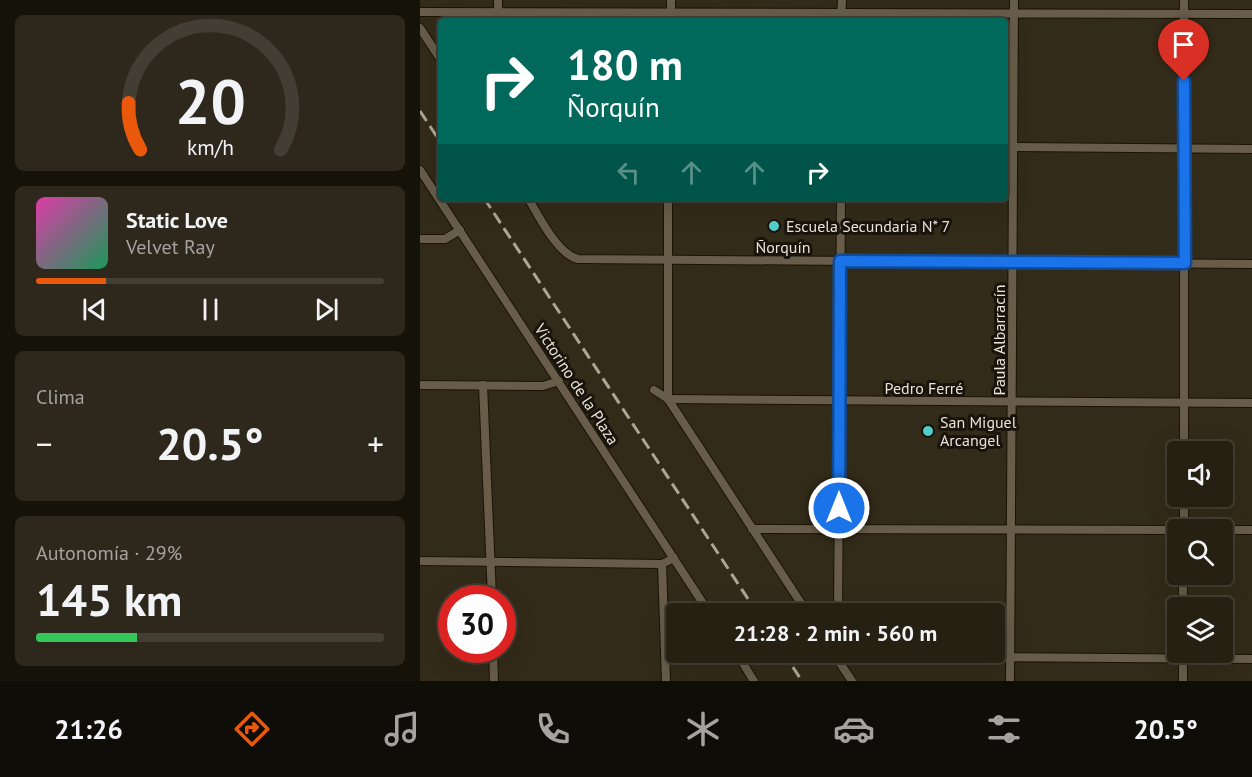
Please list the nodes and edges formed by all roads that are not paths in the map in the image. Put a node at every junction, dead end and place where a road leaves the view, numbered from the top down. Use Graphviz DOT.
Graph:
graph roads {
  1 [pos="498,0"];
  2 [pos="671,0"];
  3 [pos="842,0"];
  4 [pos="1014,0"];
  5 [pos="1184,0"];
  6 [pos="498,10"];
  7 [pos="671,11"];
  8 [pos="420,12"];
  9 [pos="842,12"];
  10 [pos="1014,13"];
  11 [pos="1184,14"];
  12 [pos="1252,14"];
  13 [pos="498,18"];
  14 [pos="671,18"];
  15 [pos="842,18"];
  16 [pos="420,28"];
  17 [pos="438,55"];
  18 [pos="1009,147"];
  19 [pos="1184,148"];
  20 [pos="1252,149"];
  21 [pos="420,170"];
  22 [pos="438,197"];
  23 [pos="441,201"];
  24 [pos="530,201"];
  25 [pos="668,201"];
  26 [pos="841,201"];
  27 [pos="460,230"];
  28 [pos="420,239"];
  29 [pos="668,260"];
  30 [pos="840,261"];
  31 [pos="1012,262"];
  32 [pos="1185,263"];
  33 [pos="1252,264"];
  34 [pos="559,381"];
  35 [pos="420,385"];
  36 [pos="483,385"];
  37 [pos="654,390"];
  38 [pos="668,399"];
  39 [pos="840,401"];
  40 [pos="1012,402"];
  41 [pos="1184,403"];
  42 [pos="1252,403"];
  43 [pos="1184,441"];
  44 [pos="753,529"];
  45 [pos="839,530"];
  46 [pos="1012,530"];
  47 [pos="1167,530"];
  48 [pos="1233,530"];
  49 [pos="1252,530"];
  50 [pos="674,558"];
  51 [pos="420,561"];
  52 [pos="490,561"];
  53 [pos="662,564"];
  54 [pos="491,585"];
  55 [pos="703,603"];
  56 [pos="801,603"];
  57 [pos="838,603"];
  58 [pos="1167,656"];
  59 [pos="1005,657"];
  60 [pos="1011,657"];
  61 [pos="1233,658"];
  62 [pos="1252,659"];
  63 [pos="493,663"];
  64 [pos="743,663"];
  65 [pos="840,663"];
  66 [pos="1183,663"];
  67 [pos="494,681"];
  68 [pos="666,681"];
  69 [pos="754,681"];
  70 [pos="852,681"];
  71 [pos="1010,681"];
  72 [pos="1183,681"];
  1 -- 6 [label="street"];
  2 -- 7 [label="street"];
  3 -- 9 [label="street"];
  4 -- 10 [label="street, Paula Albarracín"];
  5 -- 11 [label="street"];
  6 -- 7 [label="street"];
  6 -- 8 [label="street"];
  6 -- 13 [label="street"];
  7 -- 9 [label="street"];
  7 -- 14 [label="street"];
  9 -- 10 [label="street"];
  9 -- 15 [label="street"];
  10 -- 11 [label="street"];
  10 -- 18 [label="street, Paula Albarracín"];
  11 -- 12 [label="street"];
  11 -- 19 [label="street"];
  16 -- 17 [label="street"];
  18 -- 19 [label="street"];
  18 -- 31 [label="street, Paula Albarracín"];
  19 -- 20 [label="street"];
  19 -- 32 [label="street"];
  21 -- 22 [label="street, Victorino de la Plaza"];
  23 -- 27 [label="street, Victorino de la Plaza"];
  24 -- 29 [label="street, Ñorquín"];
  25 -- 29 [label="street"];
  26 -- 30 [label="street"];
  27 -- 28 [label="street"];
  27 -- 34 [label="street, Victorino de la Plaza"];
  29 -- 30 [label="street, Ñorquín"];
  29 -- 38 [label="street"];
  30 -- 31 [label="street, Ñorquín"];
  30 -- 39 [label="street"];
  31 -- 32 [label="street, Ñorquín"];
  31 -- 40 [label="street, Paula Albarracín"];
  32 -- 33 [label="street, Ñorquín"];
  32 -- 41 [label="street"];
  34 -- 36 [label="street"];
  34 -- 50 [label="street, Victorino de la Plaza"];
  35 -- 36 [label="street"];
  36 -- 52 [label="street"];
  37 -- 38 [label="street"];
  38 -- 39 [label="street, Pedro Ferré"];
  38 -- 44 [label="street"];
  39 -- 40 [label="street, Pedro Ferré"];
  39 -- 45 [label="street"];
  40 -- 41 [label="street, Pedro Ferré"];
  40 -- 46 [label="street, Paula Albarracín"];
  41 -- 42 [label="street, Pedro Ferré"];
  41 -- 43 [label="street"];
  44 -- 45 [label="street"];
  44 -- 56 [label="street"];
  45 -- 46 [label="street"];
  45 -- 57 [label="street"];
  46 -- 47 [label="street"];
  46 -- 60 [label="street, Paula Albarracín"];
  48 -- 49 [label="street"];
  50 -- 53 [label="street"];
  50 -- 55 [label="street, Victorino de la Plaza"];
  51 -- 52 [label="street"];
  52 -- 53 [label="street"];
  52 -- 54 [label="street"];
  53 -- 68 [label="street"];
  58 -- 60 [label="street"];
  59 -- 60 [label="street"];
  60 -- 71 [label="street, Paula Albarracín"];
  61 -- 62 [label="street"];
  63 -- 67 [label="street"];
  64 -- 69 [label="street"];
  65 -- 70 [label="street"];
  66 -- 72 [label="street"];
}
